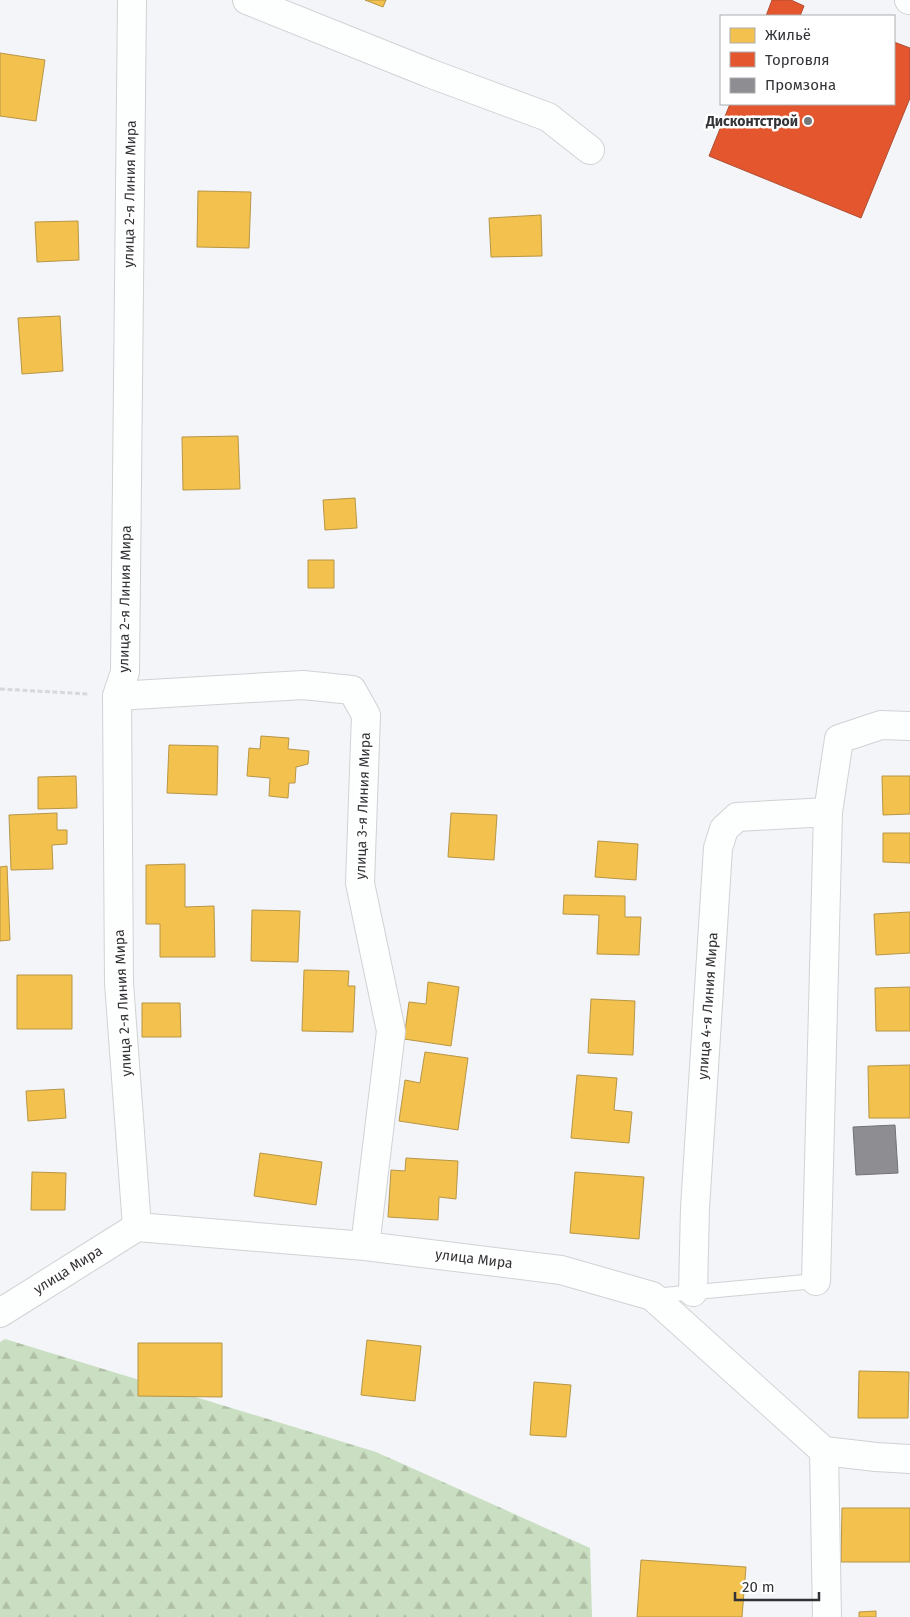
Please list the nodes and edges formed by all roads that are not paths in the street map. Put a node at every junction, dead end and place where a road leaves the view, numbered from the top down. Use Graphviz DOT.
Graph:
graph roads {
  1 [pos="132,0"];
  2 [pos="247,0"];
  3 [pos="590,150"];
  4 [pos="117,696"];
  5 [pos="910,726"];
  6 [pos="828,812"];
  7 [pos="137,1227"];
  8 [pos="365,1246"];
  9 [pos="816,1280"];
  10 [pos="693,1292"];
  11 [pos="652,1296"];
  12 [pos="0,1313"];
  13 [pos="824,1451"];
  14 [pos="910,1459"];
  15 [pos="827,1617"];
  1 -- 4 [label="street, улица 2-я Линия Мира"];
  2 -- 3 [label="street"];
  4 -- 7 [label="street, улица 2-я Линия Мира"];
  4 -- 8 [label="street, улица 3-я Линия Мира"];
  5 -- 6 [label="street"];
  6 -- 9 [label="street"];
  6 -- 10 [label="street, улица 4-я Линия Мира"];
  7 -- 8 [label="street, улица Мира"];
  7 -- 12 [label="street, улица Мира"];
  8 -- 11 [label="street, улица Мира"];
  9 -- 10 [label="lane"];
  10 -- 11 [label="lane"];
  11 -- 13 [label="street, улица Мира"];
  13 -- 14 [label="street"];
  13 -- 15 [label="street"];
}
